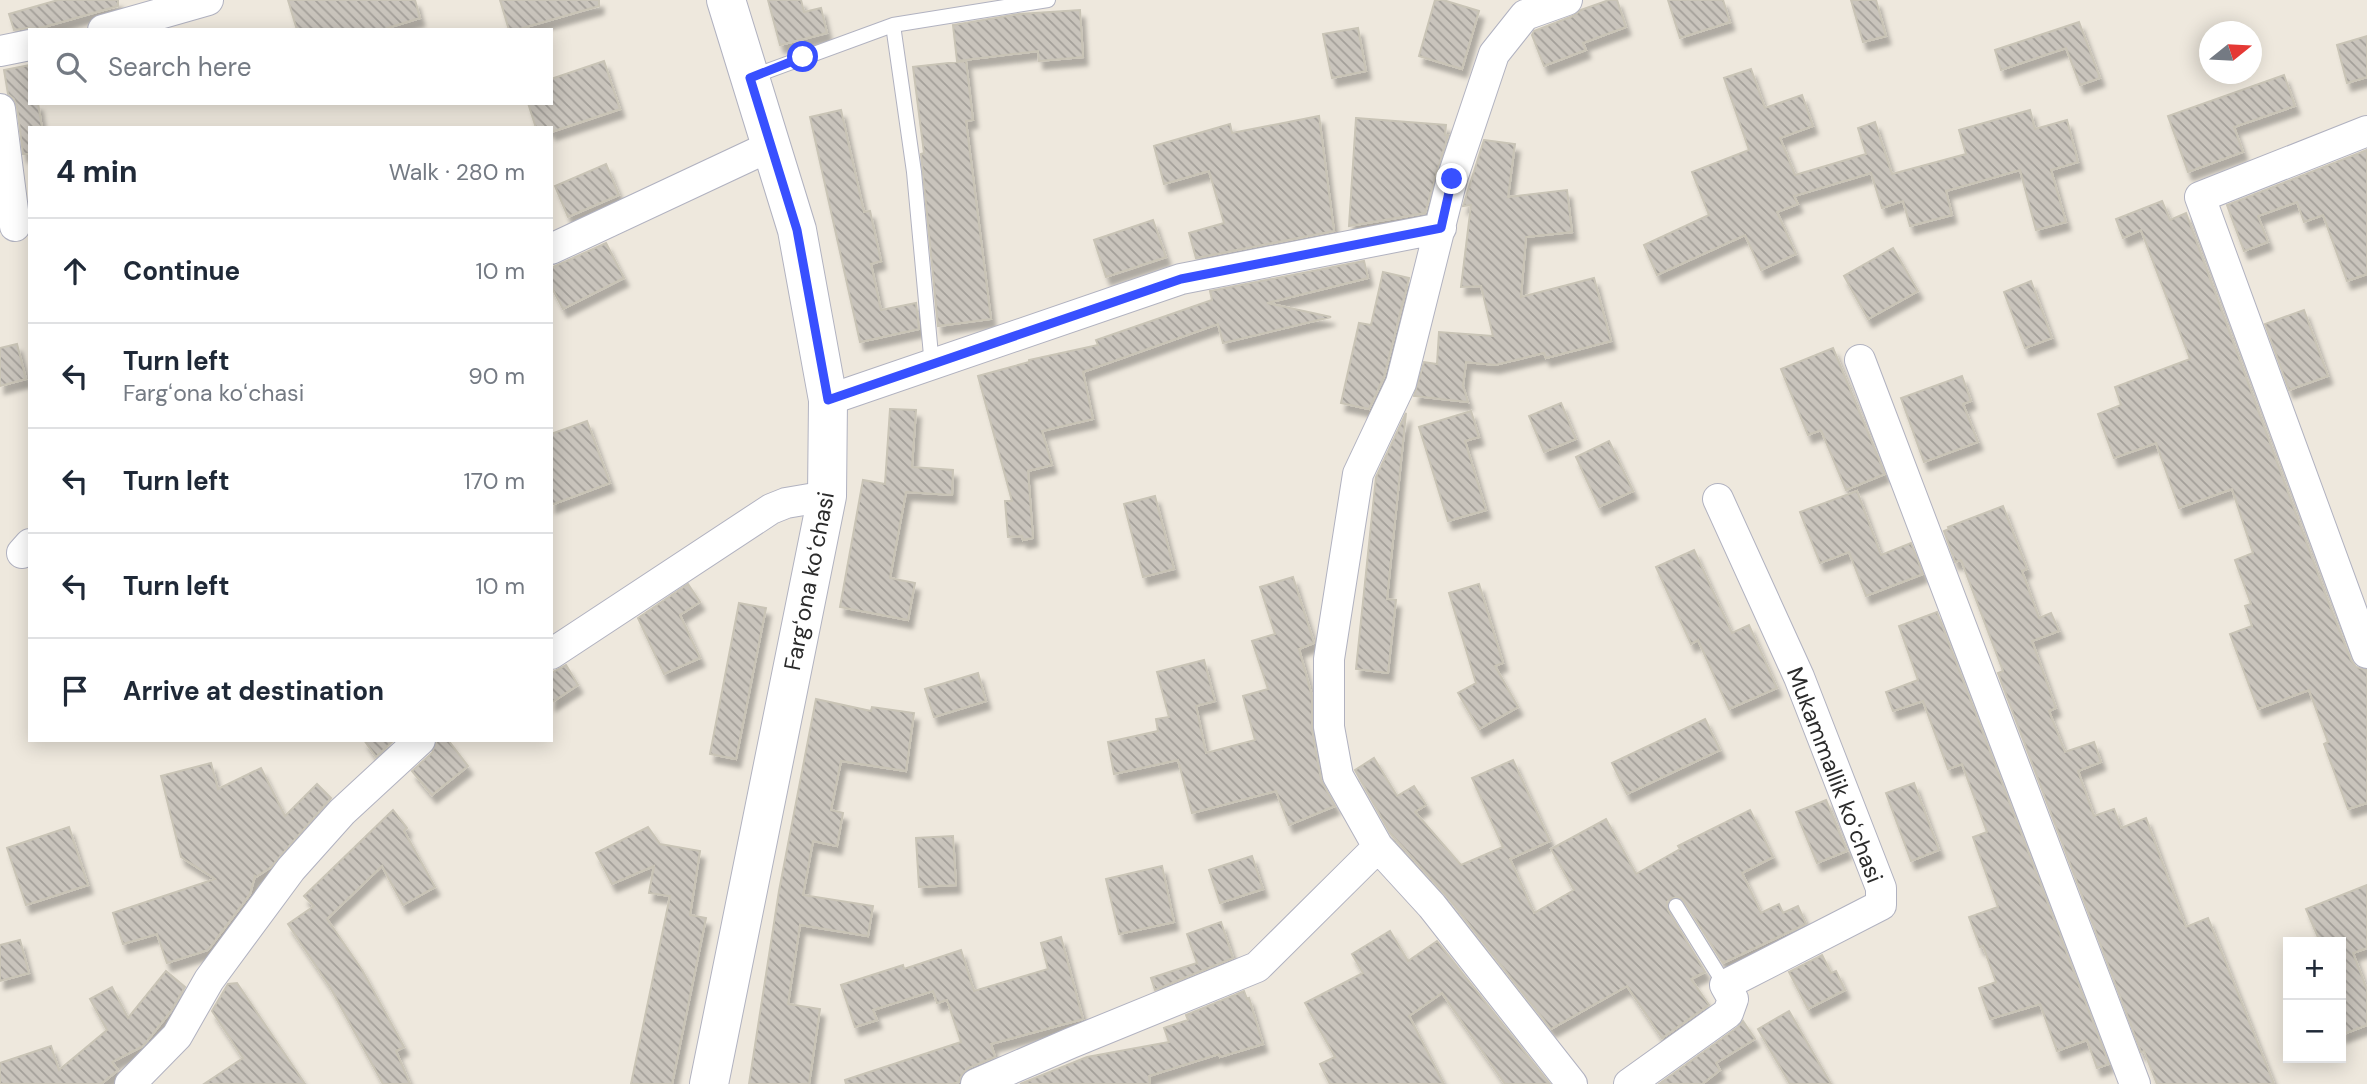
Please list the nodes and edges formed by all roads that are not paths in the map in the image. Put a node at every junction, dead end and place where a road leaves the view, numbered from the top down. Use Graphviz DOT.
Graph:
graph roads {
  1 [pos="208,0"];
  2 [pos="726,0"];
  3 [pos="1048,0"];
  4 [pos="1567,0"];
  5 [pos="893,25"];
  6 [pos="110,28"];
  7 [pos="28,45"];
  8 [pos="0,51"];
  9 [pos="750,78"];
  10 [pos="0,108"];
  11 [pos="2367,131"];
  12 [pos="771,146"];
  13 [pos="15,226"];
  14 [pos="1441,228"];
  15 [pos="553,248"];
  16 [pos="1860,360"];
  17 [pos="932,366"];
  18 [pos="828,400"];
  19 [pos="827,496"];
  20 [pos="1718,499"];
  21 [pos="553,653"];
  22 [pos="2367,653"];
  23 [pos="418,742"];
  24 [pos="1378,847"];
  25 [pos="1676,906"];
  26 [pos="1725,985"];
  27 [pos="130,1084"];
  28 [pos="709,1084"];
  29 [pos="976,1084"];
  30 [pos="1572,1084"];
  31 [pos="1629,1084"];
  32 [pos="2136,1084"];
  1 -- 6 [label="street"];
  2 -- 9 [label="street, Fargʻona koʻchasi"];
  3 -- 5 [label="lane"];
  4 -- 14 [label="street"];
  5 -- 9 [label="lane"];
  5 -- 17 [label="lane"];
  7 -- 8 [label="street"];
  9 -- 12 [label="street, Fargʻona koʻchasi"];
  10 -- 13 [label="street"];
  11 -- 22 [label="street"];
  12 -- 15 [label="street"];
  12 -- 18 [label="street, Fargʻona koʻchasi"];
  14 -- 17 [label="street"];
  14 -- 24 [label="street"];
  16 -- 32 [label="street"];
  17 -- 18 [label="street"];
  18 -- 19 [label="street, Fargʻona koʻchasi"];
  19 -- 21 [label="street"];
  19 -- 28 [label="street, Fargʻona koʻchasi"];
  20 -- 26 [label="street, Mukammallik koʻchasi"];
  23 -- 27 [label="street"];
  24 -- 29 [label="street"];
  24 -- 30 [label="street"];
  25 -- 26 [label="lane"];
  26 -- 31 [label="street"];
}
